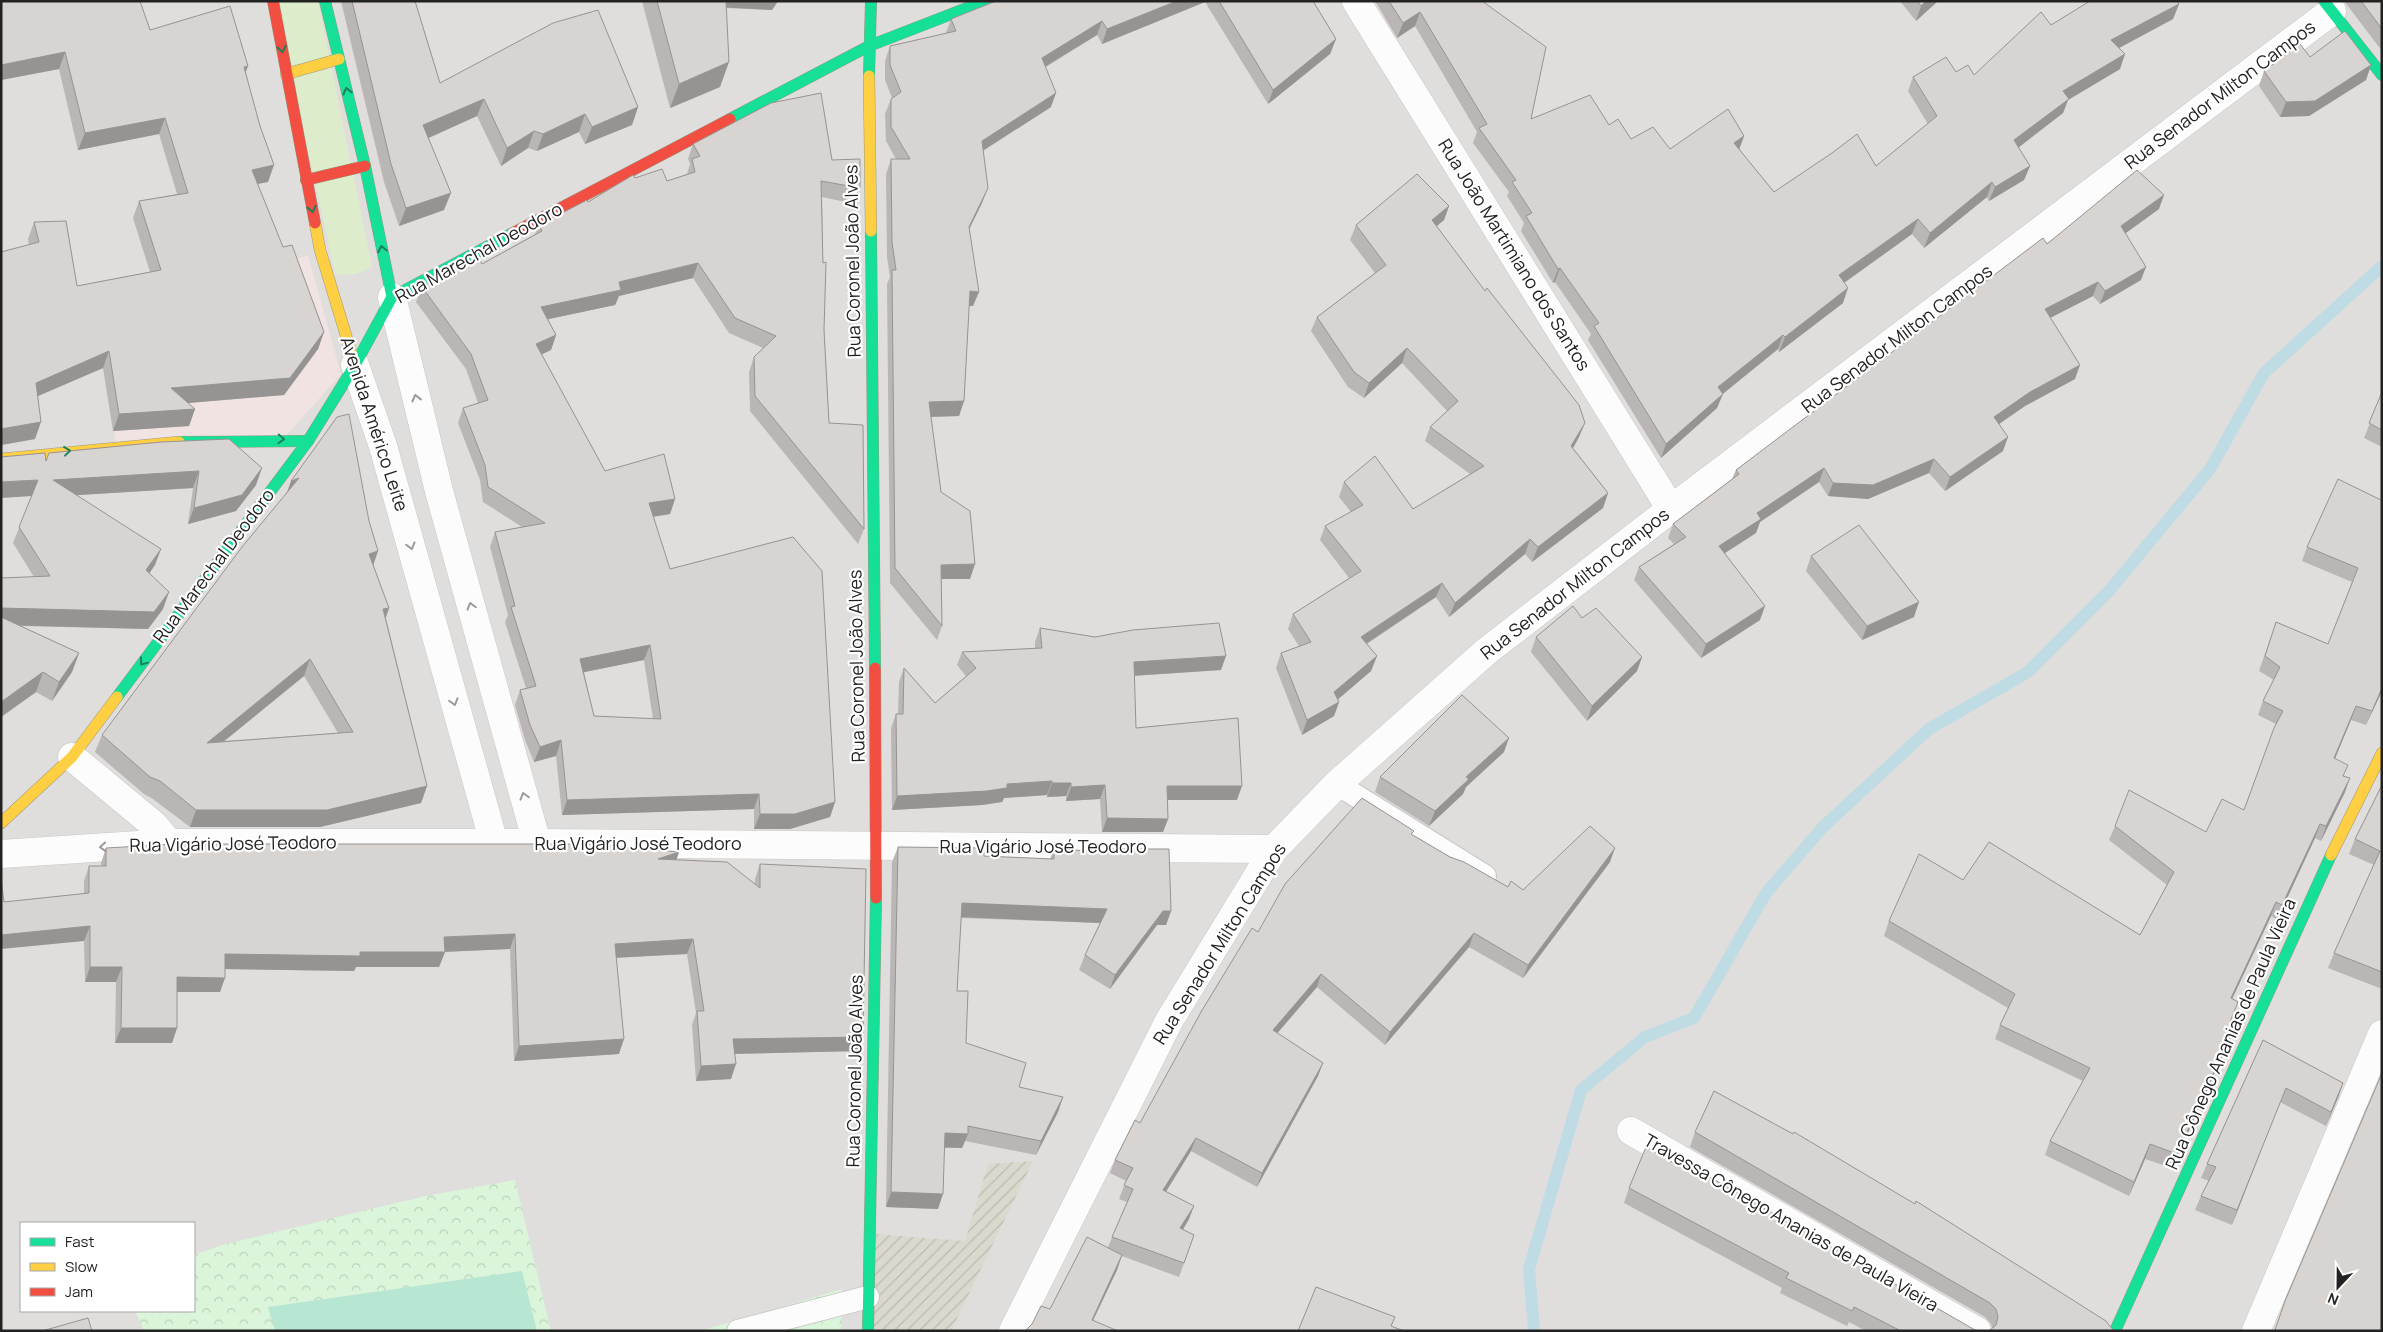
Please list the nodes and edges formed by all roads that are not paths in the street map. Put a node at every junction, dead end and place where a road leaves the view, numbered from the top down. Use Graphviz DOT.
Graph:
graph roads {
  1 [pos="272,1"];
  2 [pos="325,1"];
  3 [pos="871,1"];
  4 [pos="985,1"];
  5 [pos="1356,1"];
  6 [pos="2328,6"];
  7 [pos="869,46"];
  8 [pos="339,59"];
  9 [pos="286,74"];
  10 [pos="2382,75"];
  11 [pos="365,166"];
  12 [pos="306,180"];
  13 [pos="392,297"];
  14 [pos="355,366"];
  15 [pos="423,429"];
  16 [pos="308,440"];
  17 [pos="383,446"];
  18 [pos="1,459"];
  19 [pos="439,491"];
  20 [pos="400,505"];
  21 [pos="1671,509"];
  22 [pos="458,559"];
  23 [pos="420,577"];
  24 [pos="479,635"];
  25 [pos="439,650"];
  26 [pos="504,724"];
  27 [pos="464,738"];
  28 [pos="2382,753"];
  29 [pos="72,757"];
  30 [pos="1337,784"];
  31 [pos="1,823"];
  32 [pos="169,843"];
  33 [pos="494,843"];
  34 [pos="537,843"];
  35 [pos="877,846"];
  36 [pos="1274,849"];
  37 [pos="1,854"];
  38 [pos="1490,879"];
  39 [pos="2382,1034"];
  40 [pos="1631,1131"];
  41 [pos="868,1297"];
  42 [pos="738,1331"];
  43 [pos="868,1331"];
  44 [pos="1013,1331"];
  45 [pos="1977,1331"];
  46 [pos="2115,1331"];
  47 [pos="2256,1331"];
  1 -- 9 [label="street, Avenida Américo Leite, one-way"];
  2 -- 8 [label="street"];
  3 -- 7 [label="street, Rua Coronel João Alves"];
  4 -- 7 [label="street, Rua Marechal Deodoro"];
  5 -- 21 [label="street, Rua João Martimiano dos Santos"];
  6 -- 10 [label="street"];
  6 -- 21 [label="street, Rua Senador Milton Campos"];
  7 -- 13 [label="street, Rua Marechal Deodoro"];
  7 -- 35 [label="street, Rua Coronel João Alves"];
  8 -- 9 [label="street"];
  11 -- 8 [label="street, one-way"];
  9 -- 12 [label="street, Avenida Américo Leite"];
  11 -- 12 [label="street"];
  13 -- 11 [label="street, one-way"];
  12 -- 14 [label="street, Avenida Américo Leite, one-way"];
  13 -- 14 [label="street, Rua Marechal Deodoro"];
  15 -- 13 [label="street, one-way"];
  14 -- 16 [label="street, Rua Marechal Deodoro"];
  14 -- 17 [label="street, Avenida Américo Leite"];
  15 -- 17 [label="street"];
  15 -- 19 [label="street"];
  18 -- 16 [label="street, one-way"];
  16 -- 29 [label="street, Rua Marechal Deodoro, one-way"];
  17 -- 20 [label="street, Avenida Américo Leite"];
  19 -- 20 [label="street"];
  19 -- 22 [label="street"];
  20 -- 23 [label="street, Avenida Américo Leite, one-way"];
  21 -- 30 [label="street, Rua Senador Milton Campos"];
  22 -- 23 [label="street"];
  24 -- 22 [label="street, one-way"];
  23 -- 25 [label="street, Avenida Américo Leite"];
  24 -- 25 [label="street"];
  24 -- 26 [label="street"];
  25 -- 27 [label="street, Avenida Américo Leite, one-way"];
  26 -- 27 [label="street"];
  34 -- 26 [label="street, one-way"];
  27 -- 33 [label="street, Avenida Américo Leite"];
  28 -- 46 [label="street, Rua Cônego Ananias de Paula Vieira"];
  29 -- 31 [label="street, Rua Marechal Deodoro"];
  29 -- 32 [label="street"];
  30 -- 36 [label="street, Rua Senador Milton Campos"];
  30 -- 38 [label="lane"];
  32 -- 33 [label="street, Rua Vigário José Teodoro"];
  32 -- 37 [label="street, Rua Vigário José Teodoro, one-way"];
  33 -- 34 [label="street, Rua Vigário José Teodoro"];
  34 -- 35 [label="street, Rua Vigário José Teodoro"];
  35 -- 36 [label="street, Rua Vigário José Teodoro"];
  35 -- 41 [label="street, Rua Coronel João Alves"];
  36 -- 44 [label="street, Rua Senador Milton Campos"];
  39 -- 47 [label="street"];
  40 -- 45 [label="street, Travessa Cônego Ananias de Paula Vieira"];
  41 -- 42 [label="lane"];
  41 -- 43 [label="street, Rua Coronel João Alves"];
}
